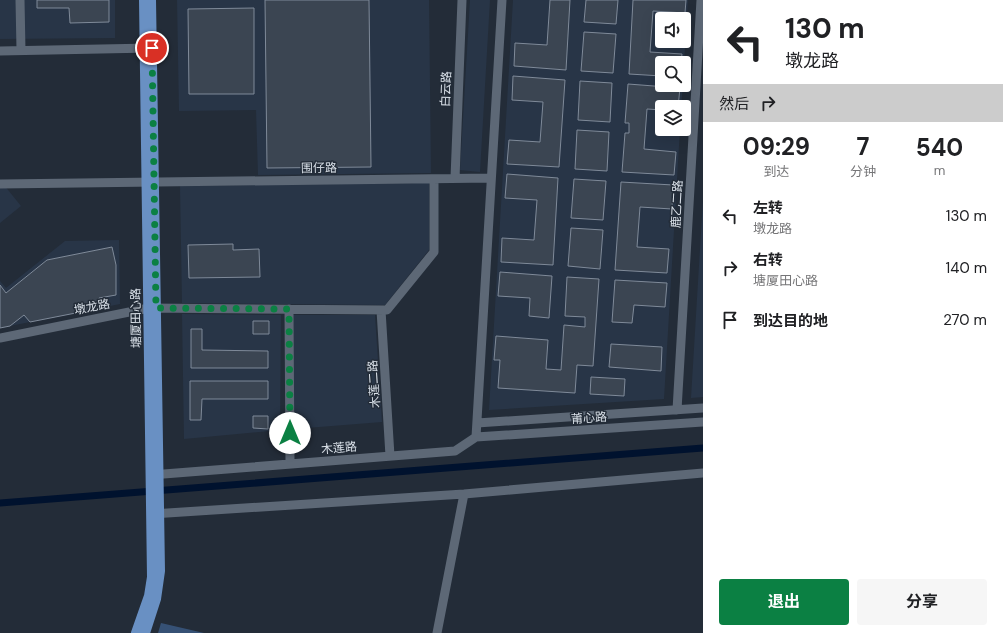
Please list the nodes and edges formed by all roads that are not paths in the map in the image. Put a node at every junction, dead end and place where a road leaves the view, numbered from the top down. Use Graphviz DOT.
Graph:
graph roads {
  1 [pos="20,0"];
  2 [pos="144,0"];
  3 [pos="151,0"];
  4 [pos="462,0"];
  5 [pos="502,0"];
  6 [pos="701,0"];
  7 [pos="148,48"];
  8 [pos="20,50"];
  9 [pos="0,51"];
  10 [pos="455,178"];
  11 [pos="492,178"];
  12 [pos="434,179"];
  13 [pos="150,182"];
  14 [pos="0,184"];
  15 [pos="152,308"];
  16 [pos="289,309"];
  17 [pos="381,310"];
  18 [pos="0,338"];
  19 [pos="703,408"];
  20 [pos="677,410"];
  21 [pos="703,422"];
  22 [pos="477,423"];
  23 [pos="476,437"];
  24 [pos="390,456"];
  25 [pos="290,464"];
  26 [pos="703,473"];
  27 [pos="155,475"];
  28 [pos="464,494"];
  29 [pos="155,509"];
  30 [pos="136,633"];
  31 [pos="145,633"];
  32 [pos="437,633"];
  1 -- 8 [label="street"];
  2 -- 7 [label="main road, 塘厦田心路"];
  3 -- 7 [label="main road, 塘厦田心路"];
  4 -- 10 [label="street, 白云路"];
  5 -- 11 [label="street"];
  6 -- 20 [label="street, 鹿乙二路"];
  7 -- 8 [label="street"];
  7 -- 13 [label="main road, 塘厦田心路"];
  8 -- 9 [label="street"];
  10 -- 11 [label="street, 围仔路"];
  10 -- 12 [label="street, 围仔路"];
  11 -- 22 [label="street"];
  12 -- 13 [label="street, 围仔路"];
  12 -- 17 [label="street"];
  13 -- 14 [label="street, 围仔路"];
  13 -- 15 [label="main road, 塘厦田心路"];
  15 -- 16 [label="street, 墩龙路"];
  15 -- 18 [label="street, 墩龙路"];
  15 -- 27 [label="main road, 塘厦田心路"];
  16 -- 17 [label="street, 墩龙路"];
  16 -- 25 [label="street"];
  17 -- 24 [label="street, 木莲二路"];
  19 -- 20 [label="street, 莆心路"];
  20 -- 22 [label="street, 莆心路"];
  21 -- 23 [label="street, 莆心路"];
  22 -- 23 [label="street"];
  23 -- 24 [label="street, 木莲路"];
  24 -- 25 [label="street, 木莲路"];
  25 -- 27 [label="street, 木莲路"];
  26 -- 28 [label="street"];
  27 -- 29 [label="main road, 塘厦田心路"];
  28 -- 29 [label="street"];
  28 -- 32 [label="street"];
  29 -- 30 [label="main road, 塘厦田心路"];
  29 -- 31 [label="main road, 塘厦田心路"];
}
